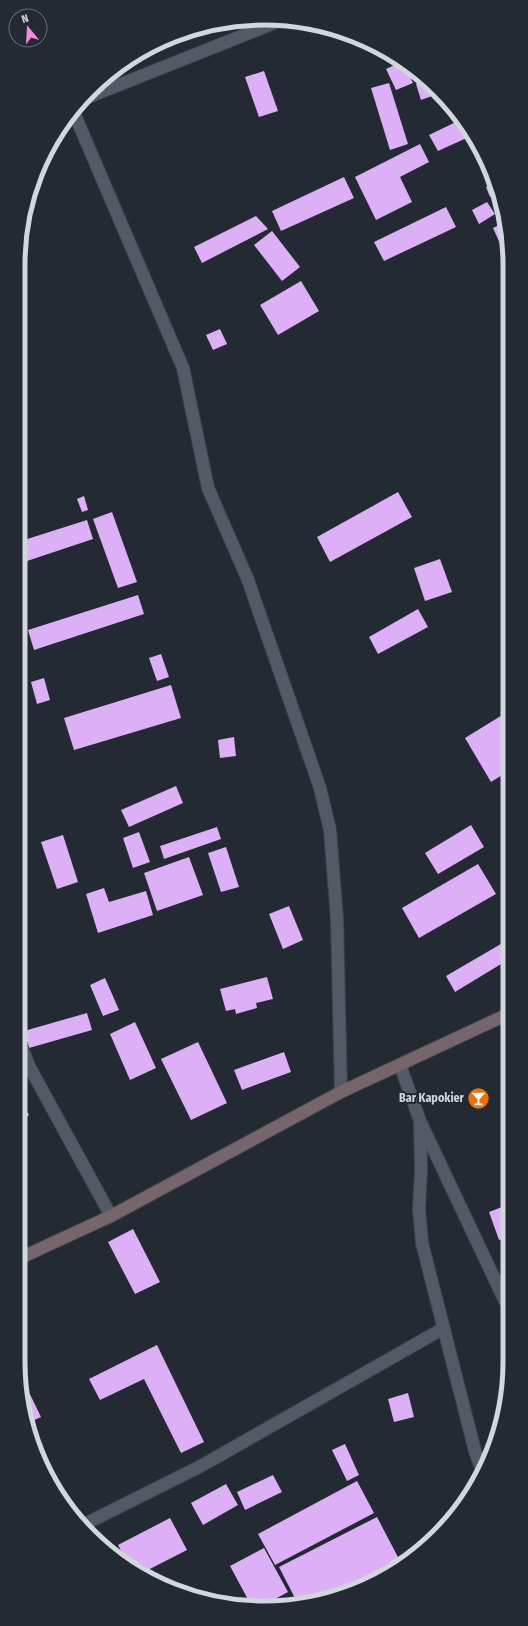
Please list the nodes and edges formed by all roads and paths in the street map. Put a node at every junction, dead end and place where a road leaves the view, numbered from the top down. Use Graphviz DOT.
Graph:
graph roads {
  1 [pos="268,25"];
  2 [pos="96,94"];
  3 [pos="76,117"];
  4 [pos="503,1016"];
  5 [pos="25,1056"];
  6 [pos="400,1065"];
  7 [pos="341,1092"];
  8 [pos="420,1121"];
  9 [pos="111,1216"];
  10 [pos="25,1256"];
  11 [pos="503,1295"];
  12 [pos="444,1328"];
  13 [pos="480,1464"];
  14 [pos="87,1523"];
  1 -- 2 [label="street"];
  3 -- 7 [label="street"];
  4 -- 6 [label="main road"];
  5 -- 9 [label="street"];
  6 -- 7 [label="main road"];
  6 -- 8 [label="street"];
  7 -- 9 [label="main road"];
  8 -- 11 [label="street"];
  8 -- 12 [label="street"];
  9 -- 10 [label="main road"];
  12 -- 13 [label="street"];
  12 -- 14 [label="street"];
}
